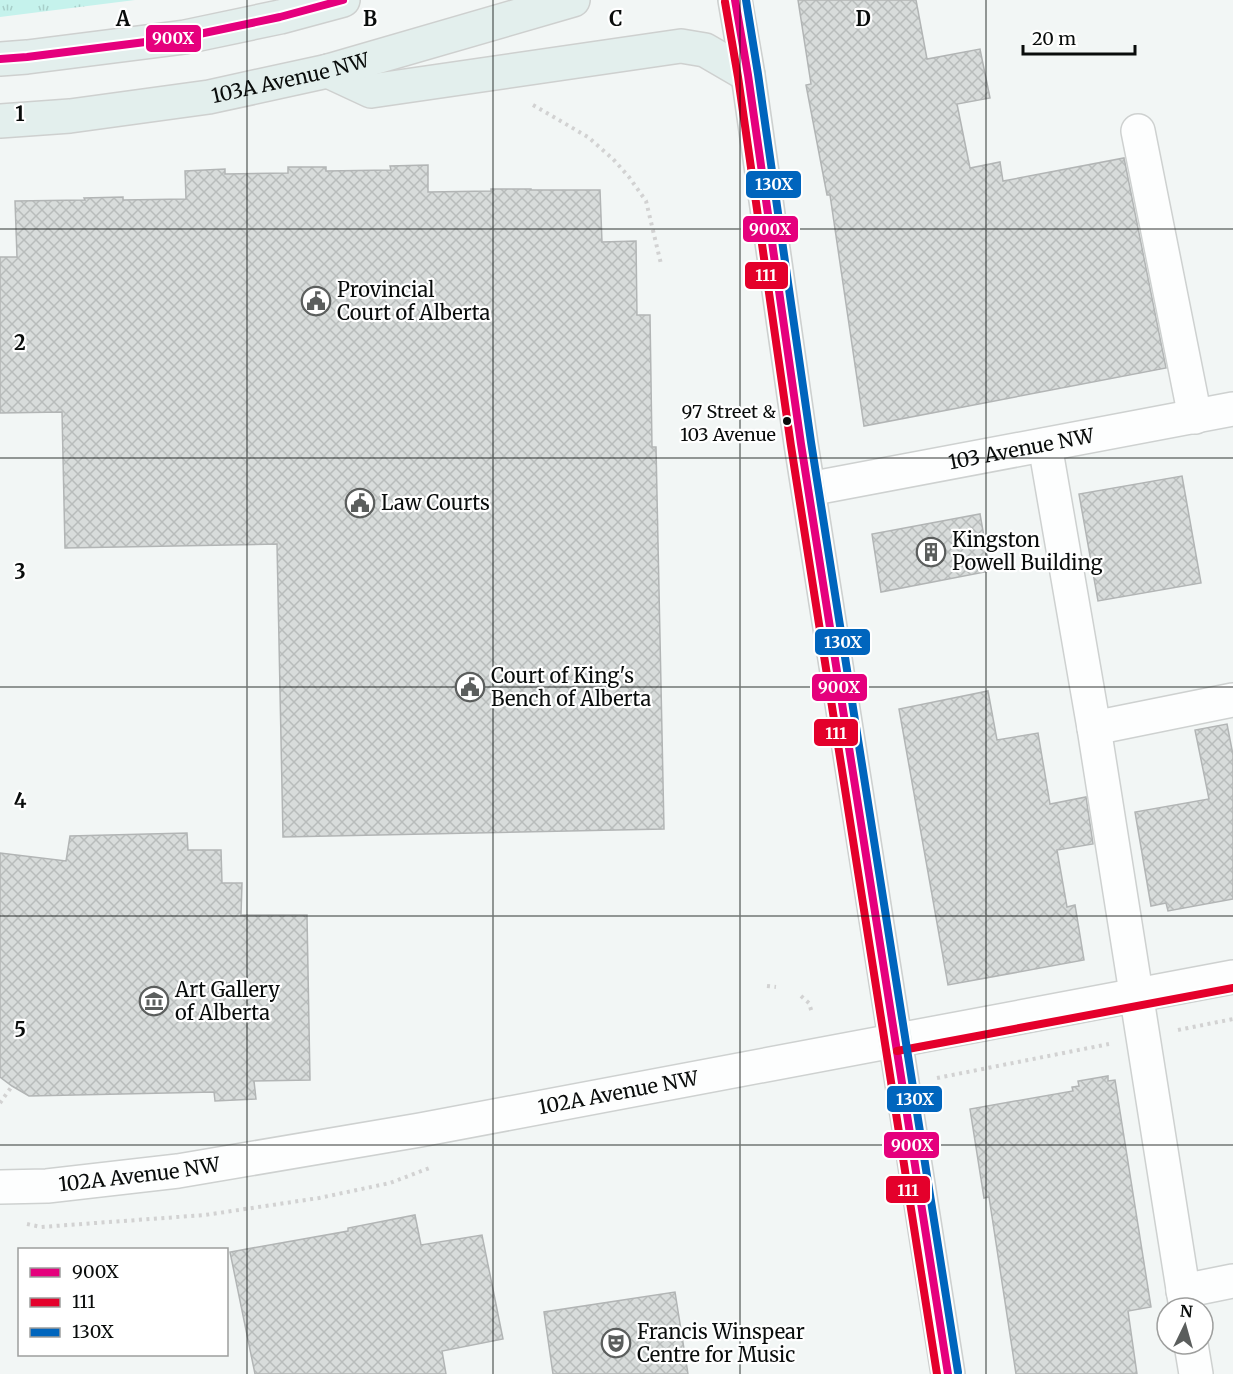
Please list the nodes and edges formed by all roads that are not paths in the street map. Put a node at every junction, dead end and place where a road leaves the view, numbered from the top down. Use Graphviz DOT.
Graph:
graph roads {
  1 [pos="343,0"];
  2 [pos="573,0"];
  3 [pos="735,0"];
  4 [pos="0,59"];
  5 [pos="328,71"];
  6 [pos="748,75"];
  7 [pos="0,121"];
  8 [pos="1138,131"];
  9 [pos="1233,409"];
  10 [pos="1195,417"];
  11 [pos="1045,445"];
  12 [pos="809,489"];
  13 [pos="1233,700"];
  14 [pos="1094,728"];
  15 [pos="1233,977"];
  16 [pos="1136,996"];
  17 [pos="895,1041"];
  18 [pos="0,1187"];
  19 [pos="1233,1281"];
  20 [pos="1185,1296"];
  21 [pos="1193,1296"];
  22 [pos="1193,1356"];
  23 [pos="948,1374"];
  24 [pos="1196,1374"];
  1 -- 4 [label="main road"];
  2 -- 5 [label="main road, 103A Avenue NW"];
  3 -- 6 [label="main road"];
  5 -- 6 [label="main road"];
  5 -- 7 [label="main road, 103A Avenue NW"];
  6 -- 12 [label="main road"];
  8 -- 10 [label="street"];
  9 -- 10 [label="street, 103 Avenue NW"];
  10 -- 11 [label="street, 103 Avenue NW"];
  11 -- 12 [label="street, 103 Avenue NW"];
  11 -- 14 [label="street"];
  12 -- 17 [label="main road"];
  13 -- 14 [label="street"];
  14 -- 16 [label="street"];
  15 -- 16 [label="street, 102A Avenue NW"];
  16 -- 17 [label="street, 102A Avenue NW"];
  16 -- 20 [label="street"];
  17 -- 18 [label="street, 102A Avenue NW"];
  17 -- 23 [label="main road"];
  19 -- 21 [label="street"];
  22 -- 24 [label="street"];
}
